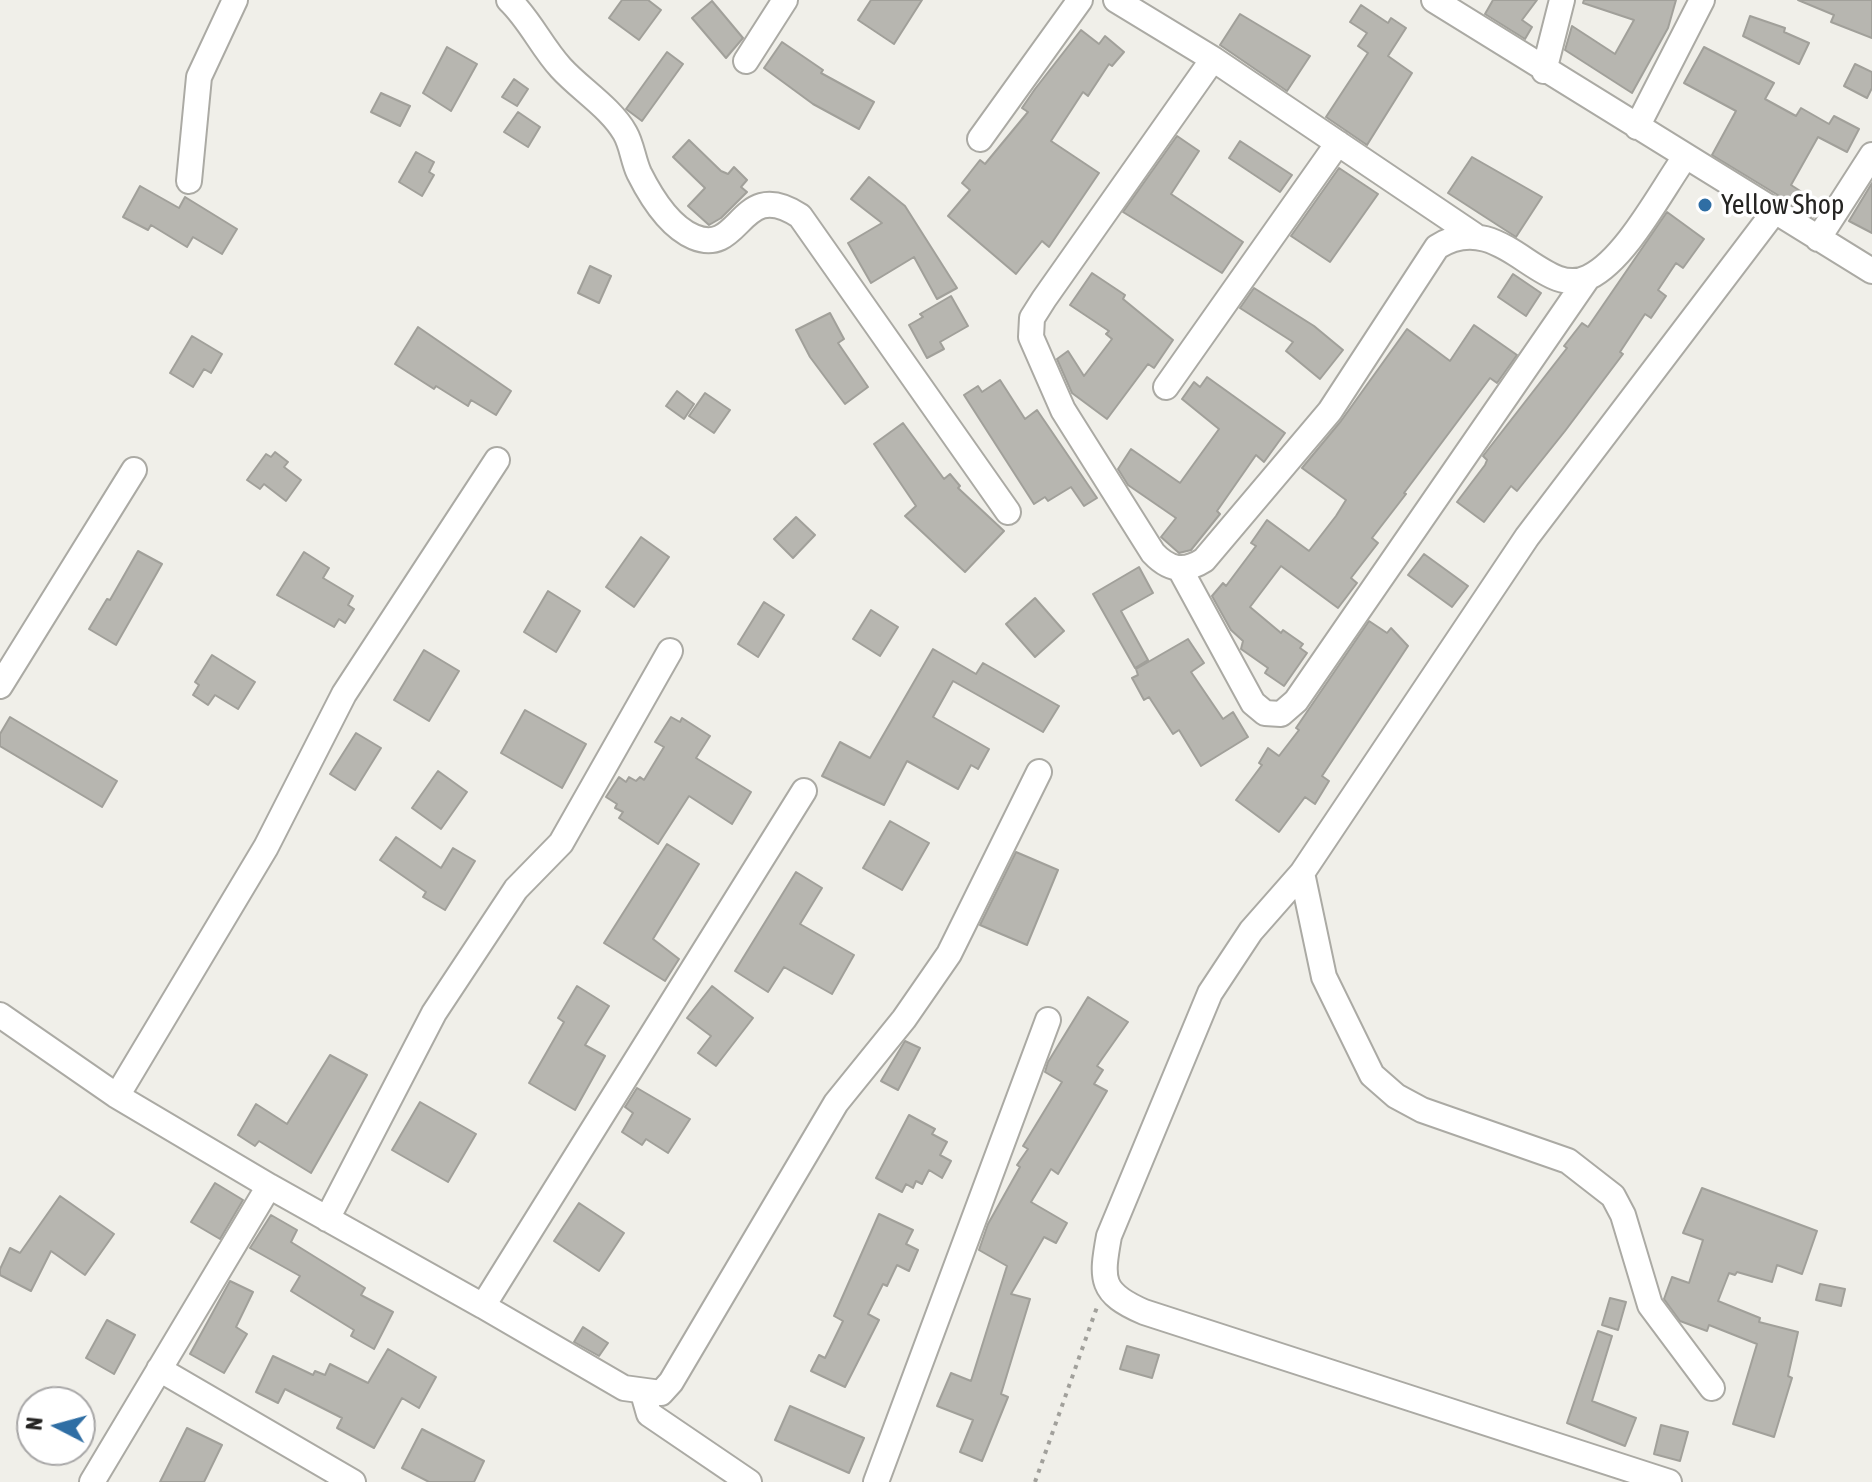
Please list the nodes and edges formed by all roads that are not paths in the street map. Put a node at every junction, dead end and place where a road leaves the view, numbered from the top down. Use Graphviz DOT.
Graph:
graph roads {
  1 [pos="235,0"];
  2 [pos="509,0"];
  3 [pos="785,0"];
  4 [pos="1080,0"];
  5 [pos="1116,0"];
  6 [pos="1434,0"];
  7 [pos="1562,0"];
  8 [pos="1702,0"];
  9 [pos="1213,59"];
  10 [pos="746,61"];
  11 [pos="1544,71"];
  12 [pos="1637,127"];
  13 [pos="980,139"];
  14 [pos="1338,143"];
  15 [pos="1872,155"];
  16 [pos="1685,157"];
  17 [pos="189,181"];
  18 [pos="1774,212"];
  19 [pos="1474,235"];
  20 [pos="1818,239"];
  21 [pos="1872,271"];
  22 [pos="1587,279"];
  23 [pos="1166,387"];
  24 [pos="497,460"];
  25 [pos="134,470"];
  26 [pos="1008,512"];
  27 [pos="1180,569"];
  28 [pos="670,651"];
  29 [pos="0,686"];
  30 [pos="1039,772"];
  31 [pos="804,791"];
  32 [pos="1302,873"];
  33 [pos="0,1015"];
  34 [pos="1048,1020"];
  35 [pos="117,1096"];
  36 [pos="269,1186"];
  37 [pos="327,1219"];
  38 [pos="483,1306"];
  39 [pos="159,1369"];
  40 [pos="1712,1388"];
  41 [pos="643,1393"];
  42 [pos="92,1482"];
  43 [pos="353,1482"];
  44 [pos="749,1482"];
  45 [pos="876,1482"];
  46 [pos="1669,1482"];
  1 -- 17 [label="street"];
  2 -- 26 [label="street"];
  3 -- 10 [label="street"];
  4 -- 13 [label="street"];
  5 -- 9 [label="street"];
  6 -- 11 [label="street"];
  7 -- 11 [label="street"];
  8 -- 12 [label="street"];
  9 -- 14 [label="street"];
  9 -- 27 [label="street"];
  11 -- 12 [label="street"];
  12 -- 16 [label="street"];
  14 -- 19 [label="street"];
  14 -- 23 [label="street"];
  15 -- 20 [label="street"];
  16 -- 18 [label="street"];
  16 -- 22 [label="street"];
  18 -- 20 [label="street"];
  18 -- 32 [label="street"];
  19 -- 22 [label="street"];
  19 -- 27 [label="street"];
  20 -- 21 [label="street"];
  22 -- 27 [label="street"];
  24 -- 35 [label="street"];
  25 -- 29 [label="street"];
  28 -- 37 [label="street"];
  30 -- 41 [label="street"];
  31 -- 38 [label="street"];
  32 -- 40 [label="street"];
  32 -- 46 [label="street"];
  33 -- 35 [label="street"];
  34 -- 45 [label="street"];
  35 -- 36 [label="street"];
  36 -- 37 [label="street"];
  36 -- 39 [label="street"];
  37 -- 38 [label="street"];
  38 -- 41 [label="street"];
  39 -- 42 [label="street"];
  39 -- 43 [label="street"];
  41 -- 44 [label="street"];
}
